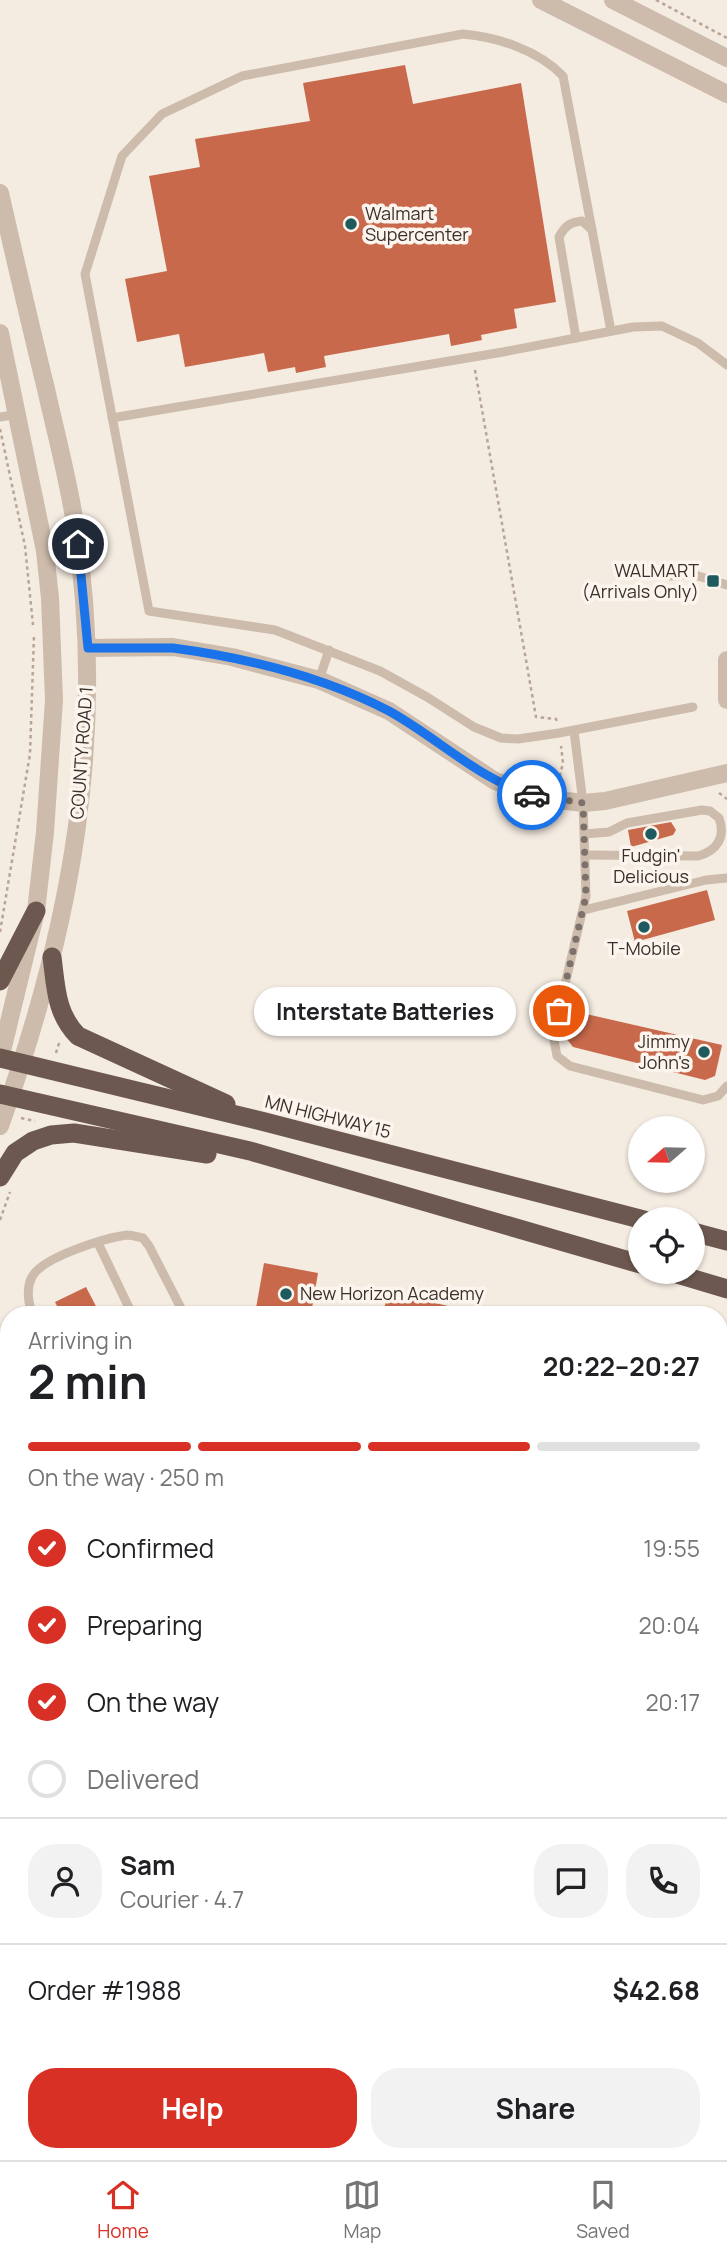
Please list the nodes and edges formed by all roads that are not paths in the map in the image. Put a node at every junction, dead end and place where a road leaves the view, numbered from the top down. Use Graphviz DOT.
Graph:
graph roads {
  1 [pos="541,0"];
  2 [pos="613,0"];
  3 [pos="727,58"];
  4 [pos="727,94"];
  5 [pos="0,193"];
  6 [pos="592,230"];
  7 [pos="611,331"];
  8 [pos="0,333"];
  9 [pos="576,338"];
  10 [pos="727,365"];
  11 [pos="18,414"];
  12 [pos="0,417"];
  13 [pos="112,418"];
  14 [pos="670,576"];
  15 [pos="727,585"];
  16 [pos="88,648"];
  17 [pos="329,650"];
  18 [pos="727,660"];
  19 [pos="319,680"];
  20 [pos="727,700"];
  21 [pos="693,707"];
  22 [pos="574,731"];
  23 [pos="727,773"];
  24 [pos="575,803"];
  25 [pos="585,834"];
  26 [pos="586,855"];
  27 [pos="727,878"];
  28 [pos="36,911"];
  29 [pos="584,911"];
  30 [pos="52,957"];
  31 [pos="0,981"];
  32 [pos="0,1058"];
  33 [pos="22,1064"];
  34 [pos="727,1086"];
  35 [pos="5,1095"];
  36 [pos="265,1122"];
  37 [pos="0,1126"];
  38 [pos="308,1168"];
  39 [pos="6,1179"];
  40 [pos="628,1216"];
  41 [pos="705,1236"];
  42 [pos="727,1241"];
  43 [pos="98,1243"];
  44 [pos="628,1261"];
  45 [pos="705,1282"];
  46 [pos="727,1289"];
  47 [pos="29,1306"];
  48 [pos="128,1306"];
  49 [pos="180,1306"];
  1 -- 4 [label="street"];
  2 -- 3 [label="street"];
  5 -- 16 [label="street, COUNTY ROAD 1"];
  6 -- 7 [label="lane"];
  6 -- 9 [label="lane"];
  6 -- 13 [label="lane"];
  7 -- 9 [label="lane"];
  7 -- 10 [label="lane"];
  8 -- 11 [label="street, COUNTY ROAD 1"];
  9 -- 13 [label="lane"];
  11 -- 12 [label="lane"];
  11 -- 28 [label="street, COUNTY ROAD 1"];
  13 -- 17 [label="lane"];
  14 -- 15 [label="lane"];
  16 -- 19 [label="street"];
  16 -- 30 [label="street, COUNTY ROAD 1"];
  17 -- 19 [label="lane"];
  17 -- 22 [label="lane"];
  18 -- 20 [label="street"];
  19 -- 24 [label="street"];
  21 -- 22 [label="lane"];
  22 -- 24 [label="lane"];
  23 -- 24 [label="street"];
  24 -- 25 [label="lane"];
  25 -- 26 [label="lane"];
  25 -- 26 [label="lane"];
  26 -- 29 [label="lane"];
  27 -- 29 [label="lane"];
  28 -- 31 [label="highway"];
  28 -- 32 [label="street, COUNTY ROAD 1"];
  29 -- 34 [label="lane"];
  30 -- 33 [label="street, COUNTY ROAD 1"];
  30 -- 36 [label="highway"];
  32 -- 33 [label="highway, MN HIGHWAY 15"];
  33 -- 35 [label="street, COUNTY ROAD 1"];
  33 -- 36 [label="highway, MN HIGHWAY 15"];
  35 -- 37 [label="street, COUNTY ROAD 1"];
  35 -- 38 [label="highway"];
  36 -- 40 [label="highway, MN HIGHWAY 15"];
  38 -- 39 [label="highway"];
  38 -- 44 [label="highway"];
  41 -- 42 [label="highway"];
  43 -- 47 [label="lane"];
  43 -- 48 [label="lane"];
  43 -- 49 [label="lane"];
  45 -- 46 [label="highway"];
}
